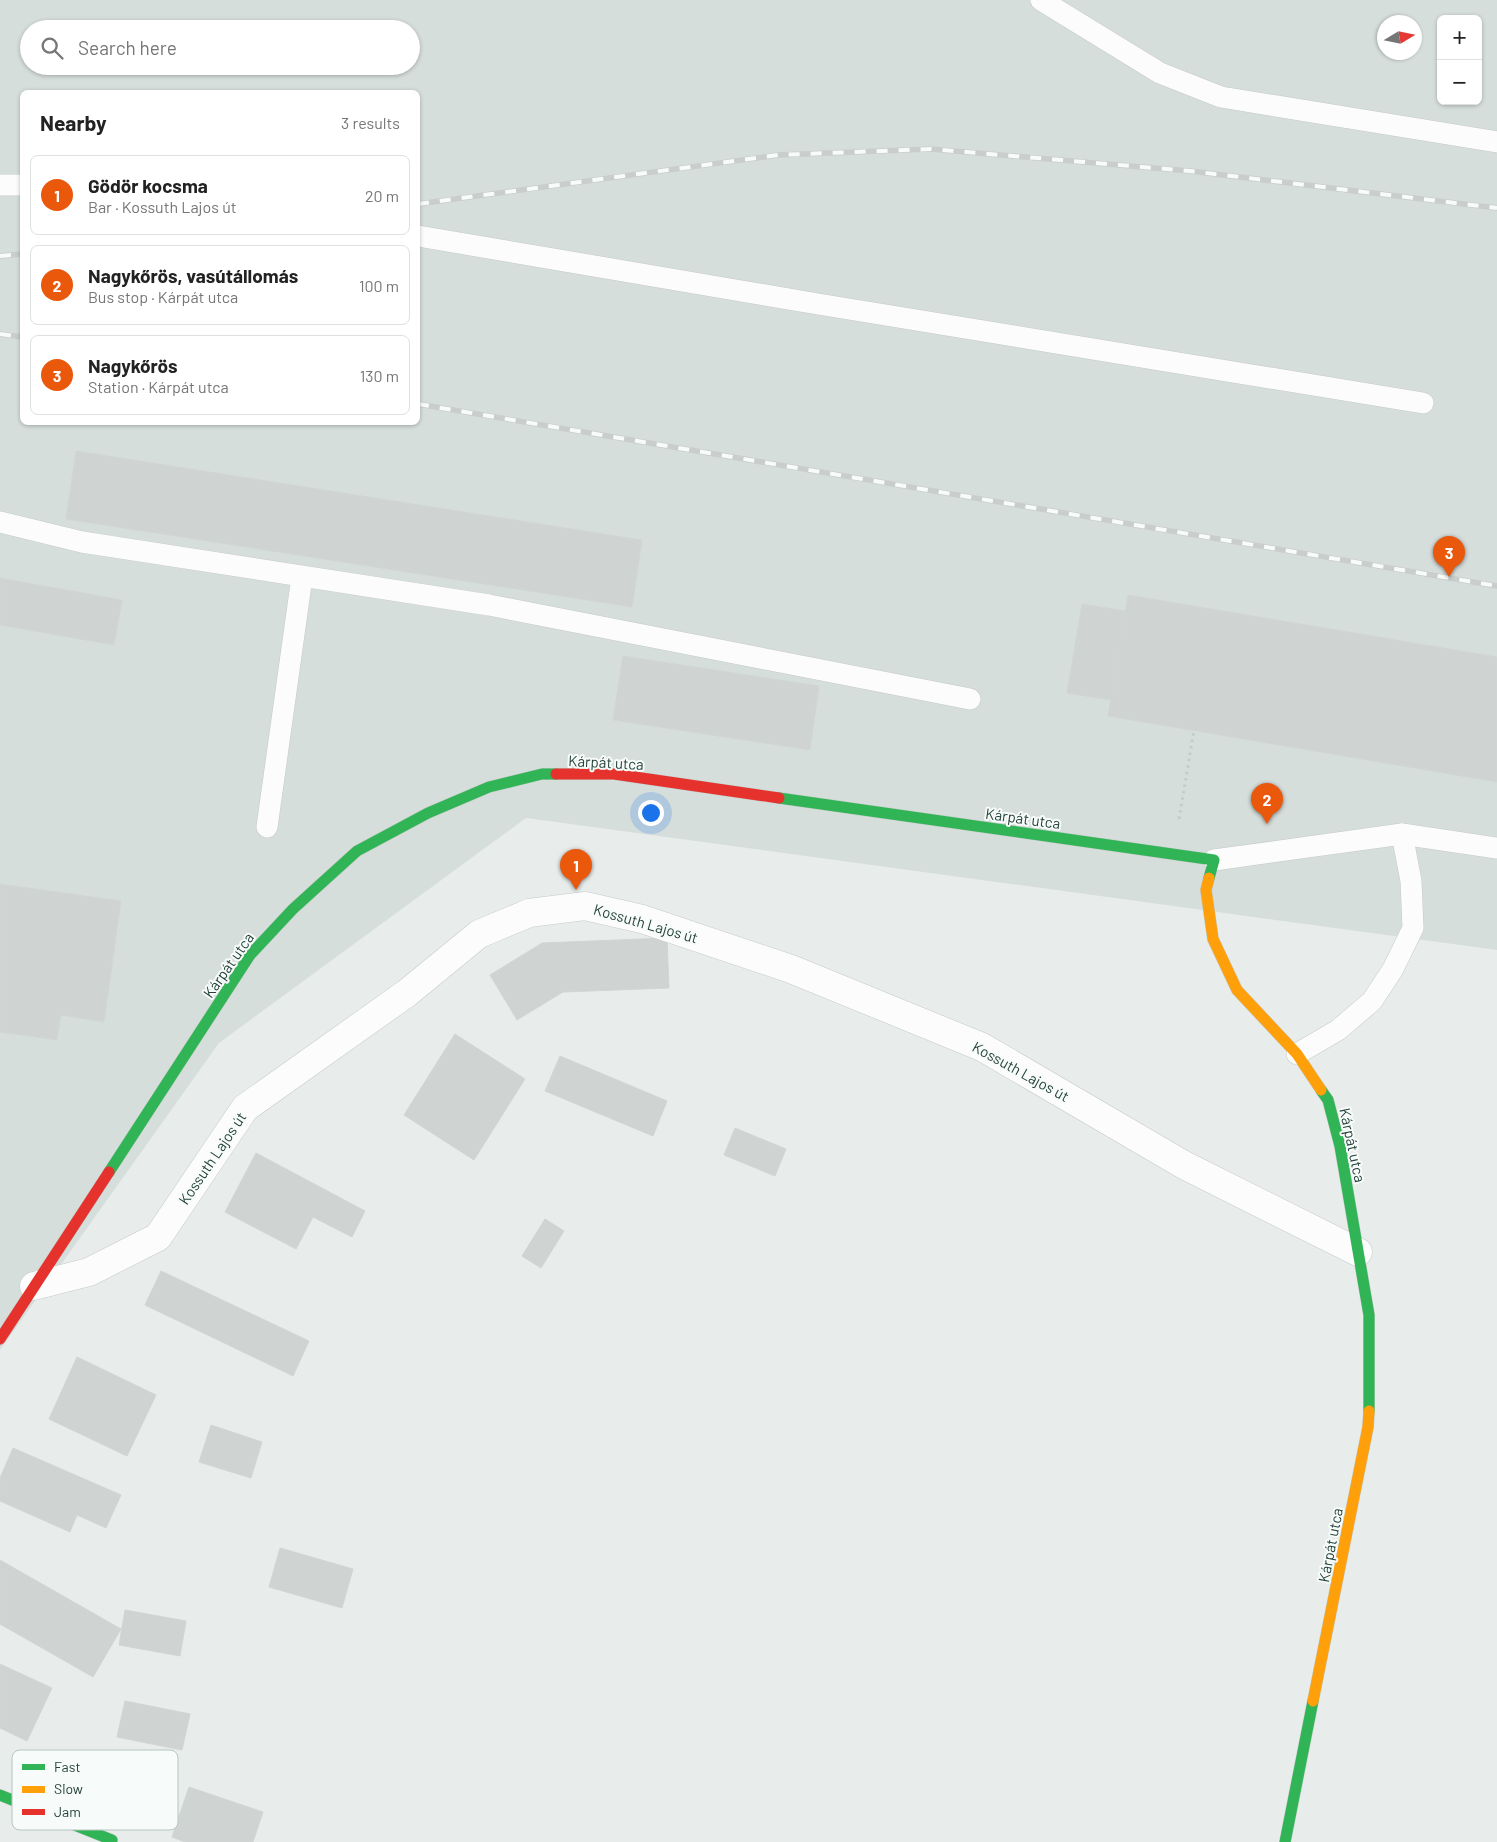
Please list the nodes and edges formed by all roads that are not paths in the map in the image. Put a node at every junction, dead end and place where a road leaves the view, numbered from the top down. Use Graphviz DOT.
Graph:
graph roads {
  1 [pos="1041,0"];
  2 [pos="1497,142"];
  3 [pos="0,185"];
  4 [pos="20,185"];
  5 [pos="420,236"];
  6 [pos="1423,403"];
  7 [pos="0,522"];
  8 [pos="302,577"];
  9 [pos="970,699"];
  10 [pos="267,827"];
  11 [pos="1402,834"];
  12 [pos="1497,848"];
  13 [pos="1214,860"];
  14 [pos="1297,1054"];
  15 [pos="1358,1252"];
  16 [pos="34,1286"];
  17 [pos="0,1339"];
  18 [pos="0,1795"];
  19 [pos="12,1800"];
  20 [pos="87,1830"];
  21 [pos="112,1840"];
  22 [pos="1285,1842"];
  1 -- 2 [label="lane"];
  3 -- 4 [label="lane"];
  5 -- 6 [label="lane"];
  7 -- 8 [label="lane"];
  8 -- 9 [label="lane"];
  8 -- 10 [label="lane"];
  11 -- 12 [label="lane"];
  11 -- 13 [label="lane"];
  11 -- 14 [label="lane"];
  13 -- 14 [label="street, Kárpát utca"];
  13 -- 16 [label="street, Kárpát utca"];
  14 -- 15 [label="street, Kárpát utca"];
  15 -- 16 [label="street, Kossuth Lajos út"];
  15 -- 22 [label="street, Kárpát utca"];
  16 -- 17 [label="street"];
  18 -- 19 [label="street"];
  20 -- 21 [label="street"];
}
